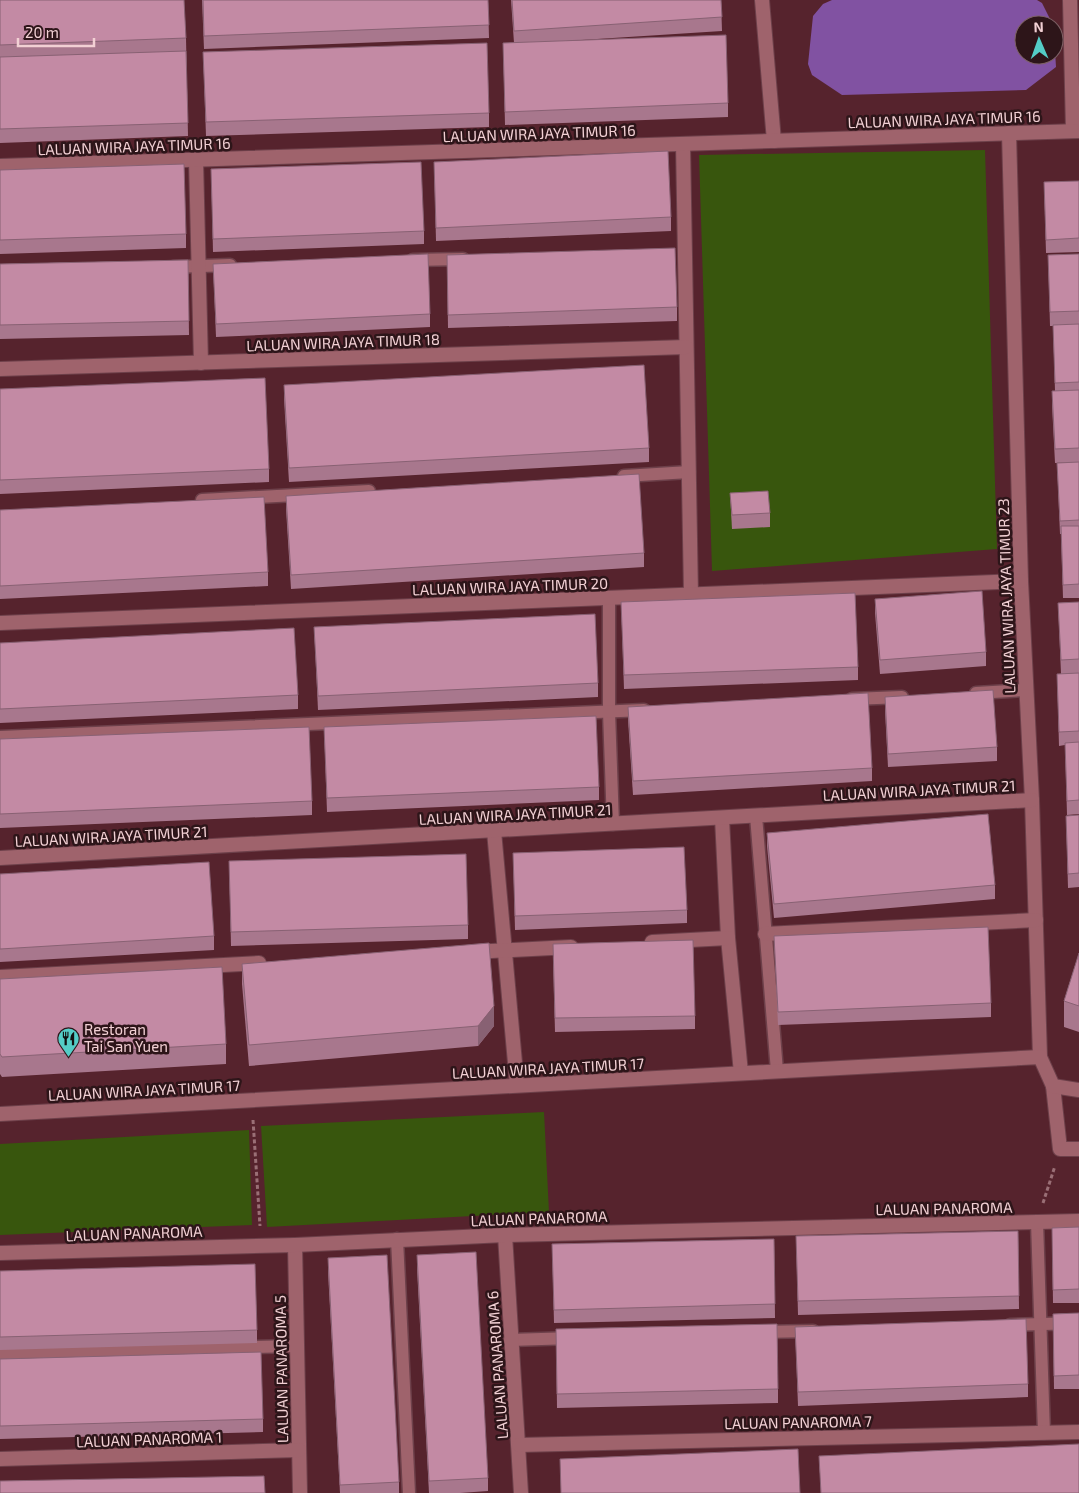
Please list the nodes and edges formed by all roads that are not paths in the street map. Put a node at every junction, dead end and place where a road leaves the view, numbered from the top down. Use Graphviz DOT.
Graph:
graph roads {
  1 [pos="762,0"];
  2 [pos="1070,0"];
  3 [pos="1076,131"];
  4 [pos="1009,133"];
  5 [pos="774,141"];
  6 [pos="683,144"];
  7 [pos="196,160"];
  8 [pos="0,166"];
  9 [pos="477,258"];
  10 [pos="398,260"];
  11 [pos="239,265"];
  12 [pos="199,266"];
  13 [pos="160,267"];
  14 [pos="686,347"];
  15 [pos="202,362"];
  16 [pos="0,369"];
  17 [pos="689,472"];
  18 [pos="609,477"];
  19 [pos="379,490"];
  20 [pos="190,501"];
  21 [pos="1021,581"];
  22 [pos="691,595"];
  23 [pos="609,598"];
  24 [pos="0,624"];
  25 [pos="1026,690"];
  26 [pos="966,693"];
  27 [pos="917,696"];
  28 [pos="837,700"];
  29 [pos="659,709"];
  30 [pos="609,712"];
  31 [pos="0,737"];
  32 [pos="1032,800"];
  33 [pos="756,816"];
  34 [pos="722,818"];
  35 [pos="612,824"];
  36 [pos="494,831"];
  37 [pos="0,858"];
  38 [pos="1036,920"];
  39 [pos="764,934"];
  40 [pos="728,938"];
  41 [pos="640,943"];
  42 [pos="582,946"];
  43 [pos="505,950"];
  44 [pos="455,953"];
  45 [pos="277,962"];
  46 [pos="0,977"];
  47 [pos="1040,1057"];
  48 [pos="777,1071"];
  49 [pos="741,1073"];
  50 [pos="517,1086"];
  51 [pos="1053,1086"];
  52 [pos="1079,1090"];
  53 [pos="0,1114"];
  54 [pos="1079,1149"];
  55 [pos="1079,1221"];
  56 [pos="1037,1222"];
  57 [pos="505,1235"];
  58 [pos="397,1239"];
  59 [pos="295,1245"];
  60 [pos="0,1253"];
  61 [pos="1079,1323"];
  62 [pos="1040,1324"];
  63 [pos="1000,1325"];
  64 [pos="830,1330"];
  65 [pos="750,1332"];
  66 [pos="590,1337"];
  67 [pos="510,1340"];
  68 [pos="297,1346"];
  69 [pos="0,1353"];
  70 [pos="1044,1432"];
  71 [pos="1079,1432"];
  72 [pos="519,1445"];
  73 [pos="299,1450"];
  74 [pos="0,1460"];
  75 [pos="300,1493"];
  76 [pos="409,1493"];
  77 [pos="521,1493"];
  1 -- 5 [label="street"];
  2 -- 3 [label="street"];
  3 -- 4 [label="street, LALUAN WIRA JAYA TIMUR 16"];
  4 -- 5 [label="street, LALUAN WIRA JAYA TIMUR 16"];
  4 -- 21 [label="street, LALUAN WIRA JAYA TIMUR 23"];
  5 -- 6 [label="street, LALUAN WIRA JAYA TIMUR 16"];
  6 -- 7 [label="street, LALUAN WIRA JAYA TIMUR 16"];
  6 -- 14 [label="street"];
  7 -- 8 [label="street, LALUAN WIRA JAYA TIMUR 16"];
  7 -- 12 [label="street"];
  9 -- 10 [label="lane"];
  11 -- 12 [label="lane"];
  12 -- 13 [label="lane"];
  12 -- 15 [label="street"];
  14 -- 15 [label="street, LALUAN WIRA JAYA TIMUR 18"];
  14 -- 17 [label="street"];
  15 -- 16 [label="street, LALUAN WIRA JAYA TIMUR 18"];
  17 -- 18 [label="lane"];
  17 -- 22 [label="street"];
  19 -- 20 [label="lane"];
  21 -- 22 [label="street, LALUAN WIRA JAYA TIMUR 20"];
  21 -- 25 [label="street, LALUAN WIRA JAYA TIMUR 23"];
  22 -- 23 [label="street, LALUAN WIRA JAYA TIMUR 20"];
  23 -- 24 [label="street, LALUAN WIRA JAYA TIMUR 20"];
  23 -- 30 [label="lane"];
  25 -- 26 [label="lane"];
  25 -- 32 [label="street, LALUAN WIRA JAYA TIMUR 23"];
  27 -- 28 [label="lane"];
  29 -- 30 [label="lane"];
  30 -- 31 [label="lane"];
  30 -- 35 [label="lane"];
  32 -- 33 [label="street, LALUAN WIRA JAYA TIMUR 21"];
  32 -- 38 [label="street, LALUAN WIRA JAYA TIMUR 23"];
  33 -- 34 [label="street, LALUAN WIRA JAYA TIMUR 21"];
  33 -- 39 [label="lane"];
  34 -- 35 [label="street, LALUAN WIRA JAYA TIMUR 21"];
  34 -- 40 [label="street"];
  35 -- 36 [label="street, LALUAN WIRA JAYA TIMUR 21"];
  36 -- 37 [label="street, LALUAN WIRA JAYA TIMUR 21"];
  36 -- 43 [label="street"];
  38 -- 39 [label="street"];
  38 -- 47 [label="street, LALUAN WIRA JAYA TIMUR 23"];
  39 -- 48 [label="lane"];
  40 -- 41 [label="street"];
  40 -- 49 [label="street"];
  42 -- 43 [label="street"];
  43 -- 44 [label="street"];
  43 -- 50 [label="street"];
  45 -- 46 [label="street"];
  47 -- 48 [label="street, LALUAN WIRA JAYA TIMUR 17"];
  47 -- 51 [label="street"];
  48 -- 49 [label="street, LALUAN WIRA JAYA TIMUR 17"];
  49 -- 50 [label="street, LALUAN WIRA JAYA TIMUR 17"];
  50 -- 53 [label="street, LALUAN WIRA JAYA TIMUR 17"];
  51 -- 52 [label="street"];
  51 -- 54 [label="street"];
  55 -- 56 [label="street, LALUAN PANAROMA"];
  56 -- 57 [label="street, LALUAN PANAROMA"];
  56 -- 62 [label="lane"];
  57 -- 58 [label="street, LALUAN PANAROMA"];
  57 -- 67 [label="street, LALUAN PANAROMA 6"];
  58 -- 59 [label="street, LALUAN PANAROMA"];
  58 -- 76 [label="lane"];
  59 -- 60 [label="street, LALUAN PANAROMA"];
  59 -- 68 [label="street, LALUAN PANAROMA 5"];
  61 -- 62 [label="lane"];
  62 -- 63 [label="lane"];
  62 -- 70 [label="lane"];
  64 -- 65 [label="lane"];
  66 -- 67 [label="lane"];
  67 -- 72 [label="street, LALUAN PANAROMA 6"];
  68 -- 69 [label="lane"];
  68 -- 73 [label="street, LALUAN PANAROMA 5"];
  70 -- 71 [label="street, LALUAN PANAROMA 7"];
  70 -- 72 [label="street, LALUAN PANAROMA 7"];
  72 -- 77 [label="street, LALUAN PANAROMA 6"];
  73 -- 74 [label="street, LALUAN PANAROMA 1"];
  73 -- 75 [label="street, LALUAN PANAROMA 5"];
}
